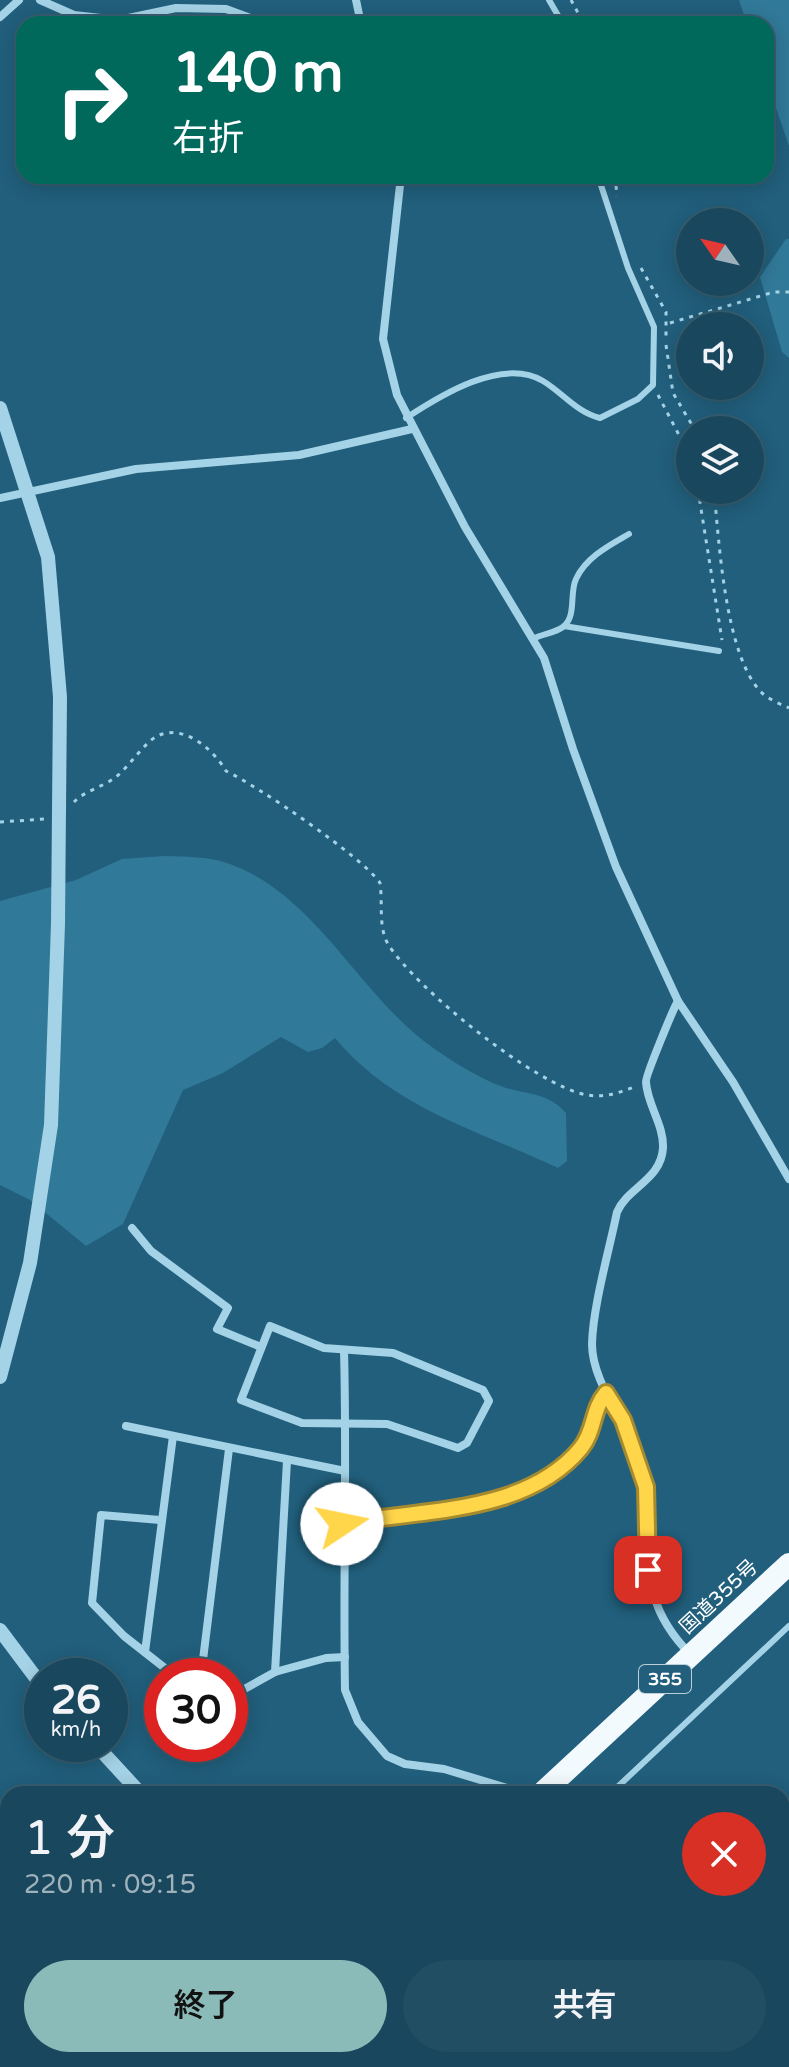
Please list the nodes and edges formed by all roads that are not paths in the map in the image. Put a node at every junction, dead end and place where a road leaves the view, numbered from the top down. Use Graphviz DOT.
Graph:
graph roads {
  1 [pos="19,0"];
  2 [pos="40,0"];
  3 [pos="83,16"];
  4 [pos="138,16"];
  5 [pos="245,16"];
  6 [pos="0,17"];
  7 [pos="400,184"];
  8 [pos="601,184"];
  9 [pos="0,408"];
  10 [pos="406,418"];
  11 [pos="412,429"];
  12 [pos="29,491"];
  13 [pos="0,498"];
  14 [pos="629,534"];
  15 [pos="564,626"];
  16 [pos="533,639"];
  17 [pos="719,651"];
  18 [pos="678,1001"];
  19 [pos="789,1179"];
  20 [pos="132,1228"];
  21 [pos="261,1347"];
  22 [pos="344,1350"];
  23 [pos="0,1377"];
  24 [pos="606,1393"];
  25 [pos="346,1423"];
  26 [pos="126,1426"];
  27 [pos="173,1436"];
  28 [pos="229,1449"];
  29 [pos="287,1461"];
  30 [pos="345,1471"];
  31 [pos="160,1520"];
  32 [pos="342,1524"];
  33 [pos="789,1564"];
  34 [pos="789,1626"];
  35 [pos="0,1630"];
  36 [pos="145,1652"];
  37 [pos="691,1655"];
  38 [pos="345,1657"];
  39 [pos="152,1658"];
  40 [pos="203,1658"];
  41 [pos="24,1662"];
  42 [pos="275,1672"];
  43 [pos="248,1687"];
  44 [pos="112,1762"];
  45 [pos="134,1786"];
  46 [pos="500,1786"];
  47 [pos="550,1786"];
  48 [pos="619,1786"];
  1 -- 6 [label="street"];
  2 -- 3 [label="street"];
  4 -- 5 [label="street"];
  7 -- 10 [label="street"];
  8 -- 10 [label="lane"];
  9 -- 12 [label="street"];
  10 -- 11 [label="street"];
  11 -- 12 [label="street"];
  11 -- 16 [label="street"];
  12 -- 13 [label="street"];
  12 -- 23 [label="street"];
  14 -- 15 [label="lane"];
  15 -- 16 [label="lane"];
  15 -- 17 [label="lane"];
  16 -- 18 [label="street"];
  18 -- 19 [label="street"];
  18 -- 24 [label="street"];
  20 -- 21 [label="street"];
  21 -- 22 [label="street"];
  21 -- 25 [label="street"];
  22 -- 25 [label="street"];
  22 -- 25 [label="street"];
  24 -- 32 [label="street"];
  24 -- 37 [label="street"];
  25 -- 30 [label="street"];
  26 -- 27 [label="street"];
  27 -- 28 [label="street"];
  27 -- 31 [label="street"];
  28 -- 29 [label="street"];
  28 -- 40 [label="street"];
  29 -- 30 [label="street"];
  29 -- 42 [label="street"];
  30 -- 32 [label="street"];
  31 -- 36 [label="street"];
  31 -- 36 [label="street"];
  32 -- 38 [label="street"];
  33 -- 37 [label="highway, 国道355号 / 355"];
  34 -- 48 [label="lane"];
  35 -- 41 [label="street"];
  36 -- 39 [label="street"];
  37 -- 47 [label="highway, 国道355号 / 355"];
  38 -- 42 [label="street"];
  38 -- 46 [label="street"];
  42 -- 43 [label="street"];
  44 -- 45 [label="street"];
}
